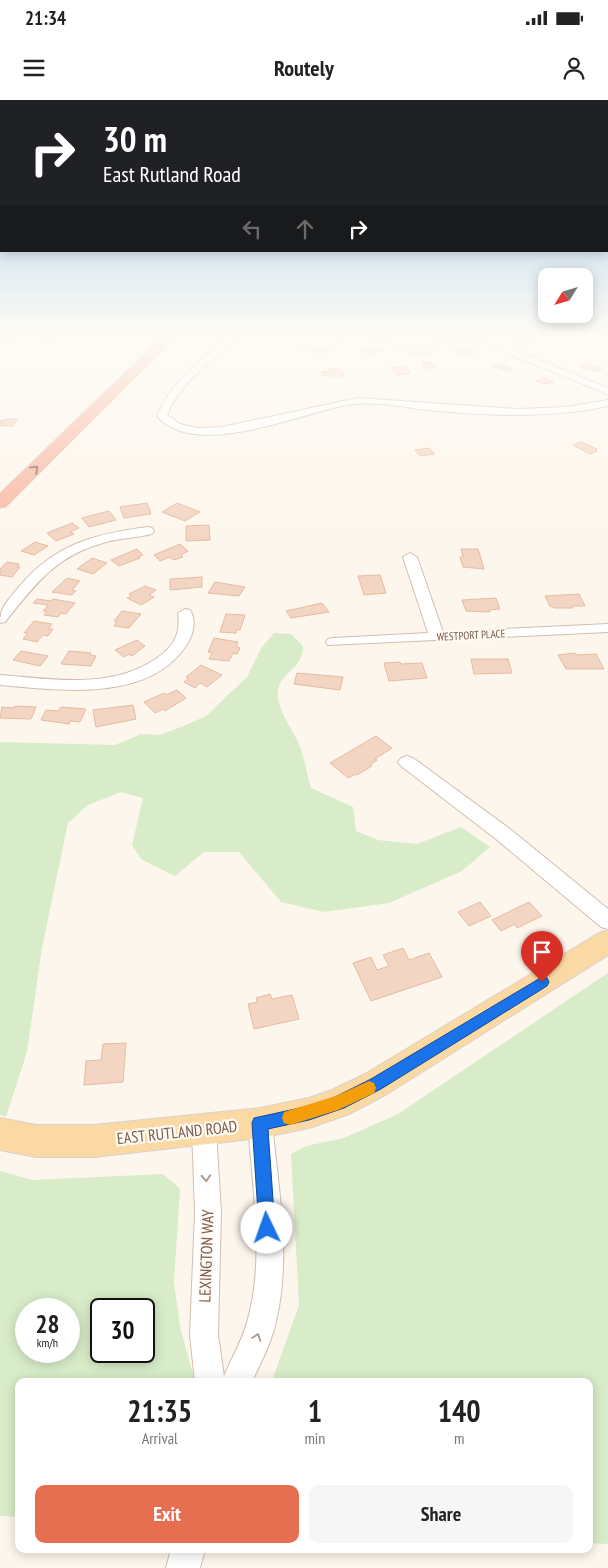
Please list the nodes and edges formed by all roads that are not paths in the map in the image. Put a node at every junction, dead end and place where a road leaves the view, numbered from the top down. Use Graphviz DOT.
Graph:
graph roads {
  1 [pos="86,402"];
  2 [pos="104,402"];
  3 [pos="170,402"];
  4 [pos="608,403"];
  5 [pos="0,482"];
  6 [pos="0,503"];
  7 [pos="148,530"];
  8 [pos="410,557"];
  9 [pos="185,613"];
  10 [pos="0,619"];
  11 [pos="608,628"];
  12 [pos="437,637"];
  13 [pos="333,642"];
  14 [pos="0,680"];
  15 [pos="407,762"];
  16 [pos="608,921"];
  17 [pos="608,941"];
  18 [pos="260,1123"];
  19 [pos="204,1130"];
  20 [pos="0,1134"];
  21 [pos="210,1378"];
  22 [pos="238,1378"];
  23 [pos="187,1553"];
  24 [pos="183,1568"];
  1 -- 5 [label="highway"];
  6 -- 2 [label="highway, one-way"];
  3 -- 4 [label="street"];
  7 -- 10 [label="street"];
  8 -- 12 [label="street"];
  9 -- 14 [label="street"];
  11 -- 12 [label="street, WESTPORT PLACE"];
  12 -- 13 [label="street, WESTPORT PLACE"];
  15 -- 16 [label="street"];
  17 -- 18 [label="main road, EAST RUTLAND ROAD"];
  18 -- 19 [label="main road, EAST RUTLAND ROAD"];
  22 -- 18 [label="street, one-way"];
  19 -- 20 [label="main road, EAST RUTLAND ROAD"];
  19 -- 21 [label="street, LEXINGTON WAY, one-way"];
  23 -- 24 [label="street"];
}
